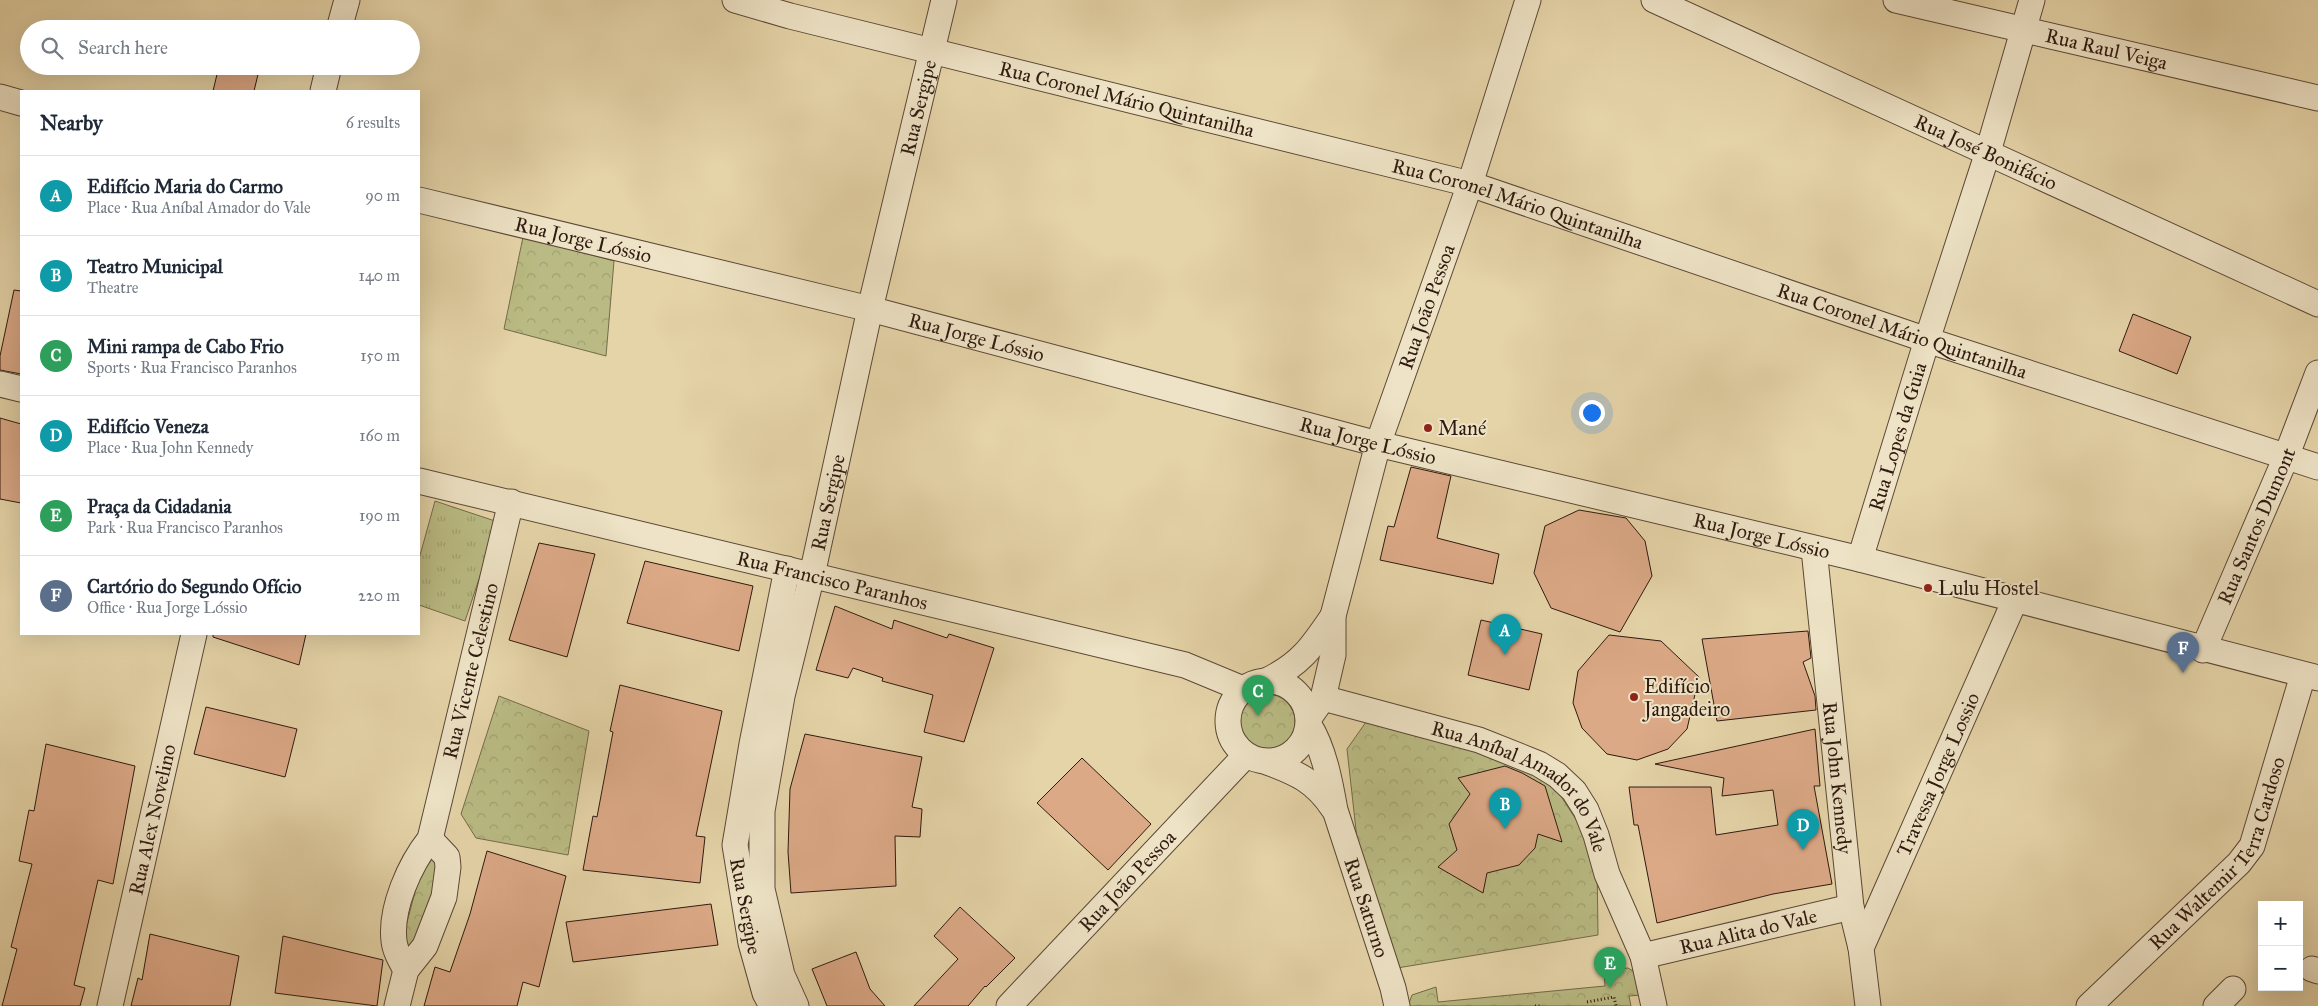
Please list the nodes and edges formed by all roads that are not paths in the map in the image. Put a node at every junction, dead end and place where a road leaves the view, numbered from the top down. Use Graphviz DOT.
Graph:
graph roads {
  1 [pos="347,0"];
  2 [pos="735,0"];
  3 [pos="944,0"];
  4 [pos="1528,0"];
  5 [pos="1654,0"];
  6 [pos="1896,0"];
  7 [pos="2032,0"];
  8 [pos="789,8"];
  9 [pos="341,20"];
  10 [pos="2023,29"];
  11 [pos="932,51"];
  12 [pos="326,75"];
  13 [pos="322,90"];
  14 [pos="0,97"];
  15 [pos="2318,98"];
  16 [pos="20,102"];
  17 [pos="1988,152"];
  18 [pos="1470,184"];
  19 [pos="420,200"];
  20 [pos="2318,304"];
  21 [pos="870,309"];
  22 [pos="1927,340"];
  23 [pos="2318,373"];
  24 [pos="0,384"];
  25 [pos="20,389"];
  26 [pos="1378,444"];
  27 [pos="2286,456"];
  28 [pos="2318,467"];
  29 [pos="420,481"];
  30 [pos="511,502"];
  31 [pos="1814,549"];
  32 [pos="1860,559"];
  33 [pos="787,568"];
  34 [pos="812,575"];
  35 [pos="2015,600"];
  36 [pos="1333,616"];
  37 [pos="194,635"];
  38 [pos="2203,650"];
  39 [pos="2311,676"];
  40 [pos="1266,681"];
  41 [pos="1243,690"];
  42 [pos="1323,698"];
  43 [pos="1309,721"];
  44 [pos="1257,758"];
  45 [pos="1335,810"];
  46 [pos="430,839"];
  47 [pos="735,845"];
  48 [pos="763,845"];
  49 [pos="1852,907"];
  50 [pos="1861,948"];
  51 [pos="1643,956"];
  52 [pos="406,970"];
  53 [pos="2234,989"];
  54 [pos="110,1006"];
  55 [pos="397,1006"];
  56 [pos="772,1006"];
  57 [pos="796,1006"];
  58 [pos="1009,1006"];
  59 [pos="1397,1006"];
  60 [pos="1654,1006"];
  61 [pos="1868,1006"];
  62 [pos="2088,1006"];
  63 [pos="2216,1006"];
  1 -- 9 [label="street"];
  2 -- 8 [label="street, Rua Coronel Mário Quintanilha"];
  3 -- 11 [label="street, Rua Sergipe"];
  4 -- 18 [label="street, Rua João Pessoa"];
  5 -- 17 [label="street, Rua José Bonifácio"];
  6 -- 10 [label="street, Rua Raul Veiga"];
  7 -- 10 [label="street, Rua Lopes da Guia"];
  8 -- 11 [label="street, Rua Coronel Mário Quintanilha"];
  10 -- 15 [label="street, Rua Raul Veiga"];
  10 -- 17 [label="street, Rua Lopes da Guia"];
  11 -- 18 [label="street, Rua Coronel Mário Quintanilha"];
  11 -- 21 [label="street, Rua Sergipe"];
  12 -- 13 [label="street"];
  14 -- 16 [label="street"];
  17 -- 20 [label="street, Rua José Bonifácio"];
  17 -- 22 [label="street, Rua Lopes da Guia"];
  18 -- 22 [label="street, Rua Coronel Mário Quintanilha"];
  18 -- 26 [label="street, Rua João Pessoa"];
  19 -- 21 [label="street, Rua Jorge Lóssio"];
  21 -- 26 [label="street, Rua Jorge Lóssio"];
  21 -- 34 [label="street, Rua Sergipe"];
  22 -- 27 [label="street, Rua Coronel Mário Quintanilha"];
  22 -- 32 [label="street, Rua Lopes da Guia"];
  23 -- 27 [label="street, Rua Santos Dumont"];
  24 -- 25 [label="street"];
  26 -- 31 [label="street, Rua Jorge Lóssio"];
  26 -- 36 [label="street, Rua João Pessoa"];
  27 -- 28 [label="street, Rua Coronel Mário Quintanilha"];
  27 -- 38 [label="street, Rua Santos Dumont"];
  29 -- 30 [label="street, Rua Francisco Paranhos"];
  30 -- 33 [label="street, Rua Francisco Paranhos"];
  30 -- 46 [label="street, Rua Vicente Celestino"];
  31 -- 32 [label="street, Rua Jorge Lóssio"];
  31 -- 49 [label="street, Rua John Kennedy"];
  32 -- 35 [label="street, Rua Jorge Lóssio"];
  33 -- 34 [label="street, Rua Francisco Paranhos"];
  33 -- 47 [label="street, Rua Sergipe"];
  34 -- 41 [label="street, Rua Francisco Paranhos"];
  34 -- 48 [label="street, Rua Sergipe"];
  35 -- 38 [label="street, Rua Jorge Lóssio"];
  35 -- 50 [label="street, Travessa Jorge Lossio"];
  36 -- 40 [label="street, Rua João Pessoa"];
  36 -- 42 [label="street, Rua João Pessoa"];
  37 -- 54 [label="street, Rua Alex Novelino"];
  38 -- 39 [label="street, Rua Jorge Lóssio"];
  39 -- 62 [label="street, Rua Waltemir Terra Cardoso"];
  40 -- 41 [label="street"];
  40 -- 43 [label="street"];
  41 -- 44 [label="street"];
  42 -- 43 [label="street, Rua João Pessoa"];
  42 -- 51 [label="street, Rua Aníbal Amador do Vale"];
  43 -- 44 [label="street"];
  43 -- 45 [label="street, Rua Saturno"];
  44 -- 45 [label="street, Rua Saturno"];
  44 -- 58 [label="street, Rua João Pessoa"];
  45 -- 59 [label="street, Rua Saturno"];
  46 -- 52 [label="street, Rua Vicente Celestino"];
  46 -- 52 [label="street"];
  47 -- 48 [label="street"];
  47 -- 56 [label="street, Rua Sergipe"];
  48 -- 57 [label="street, Rua Sergipe"];
  49 -- 50 [label="street, Rua John Kennedy"];
  49 -- 51 [label="street, Rua Alita do Vale"];
  50 -- 61 [label="street, Rua John Kennedy"];
  51 -- 60 [label="street"];
  52 -- 55 [label="street"];
  53 -- 63 [label="street"];
}
